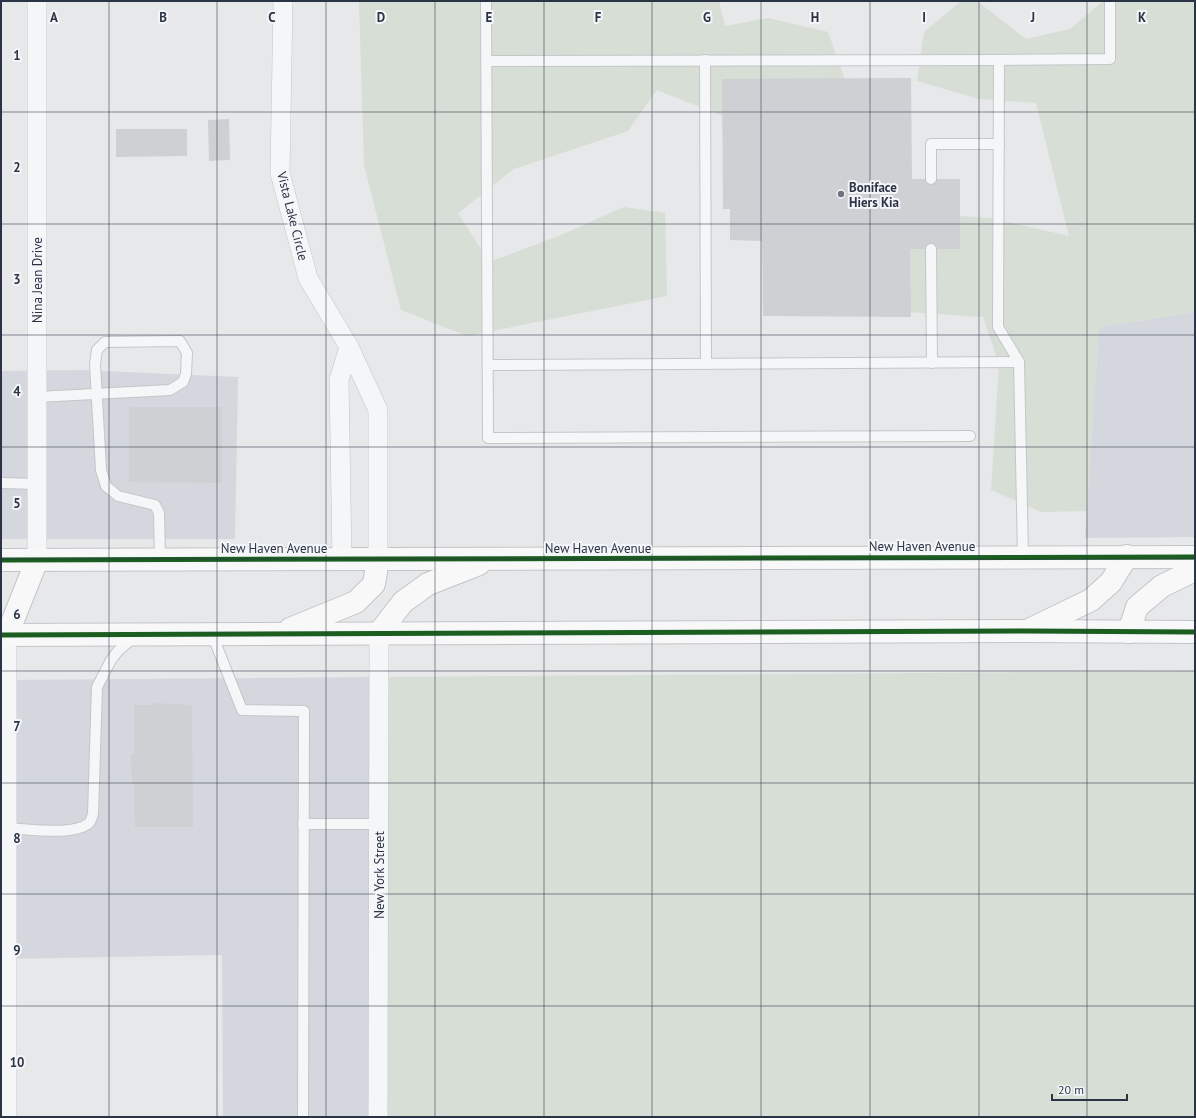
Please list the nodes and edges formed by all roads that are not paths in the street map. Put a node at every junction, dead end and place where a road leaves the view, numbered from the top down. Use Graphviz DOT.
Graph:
graph roads {
  1 [pos="37,1"];
  2 [pos="283,1"];
  3 [pos="486,1"];
  4 [pos="1110,1"];
  5 [pos="487,60"];
  6 [pos="705,60"];
  7 [pos="999,60"];
  8 [pos="999,144"];
  9 [pos="931,179"];
  10 [pos="931,249"];
  11 [pos="349,347"];
  12 [pos="1019,362"];
  13 [pos="932,363"];
  14 [pos="706,364"];
  15 [pos="488,365"];
  16 [pos="97,394"];
  17 [pos="37,397"];
  18 [pos="970,436"];
  19 [pos="1,483"];
  20 [pos="37,484"];
  21 [pos="1023,556"];
  22 [pos="1127,556"];
  23 [pos="1195,557"];
  24 [pos="160,559"];
  25 [pos="342,559"];
  26 [pos="1,560"];
  27 [pos="37,560"];
  28 [pos="378,560"];
  29 [pos="490,560"];
  30 [pos="1195,570"];
  31 [pos="1026,631"];
  32 [pos="1129,632"];
  33 [pos="1195,632"];
  34 [pos="212,633"];
  35 [pos="280,633"];
  36 [pos="379,633"];
  37 [pos="138,634"];
  38 [pos="4,635"];
  39 [pos="4,721"];
  40 [pos="303,824"];
  41 [pos="379,824"];
  42 [pos="4,828"];
  43 [pos="7,1117"];
  44 [pos="303,1117"];
  45 [pos="378,1117"];
  1 -- 17 [label="street, Nina Jean Drive"];
  2 -- 11 [label="street, Vista Lake Circle"];
  3 -- 5 [label="lane"];
  4 -- 7 [label="lane"];
  5 -- 6 [label="lane"];
  5 -- 15 [label="lane"];
  6 -- 7 [label="lane"];
  6 -- 14 [label="lane"];
  7 -- 8 [label="lane"];
  8 -- 9 [label="lane"];
  8 -- 12 [label="lane"];
  10 -- 13 [label="lane"];
  11 -- 25 [label="street"];
  11 -- 28 [label="street, Vista Lake Circle"];
  12 -- 13 [label="lane"];
  12 -- 21 [label="lane"];
  13 -- 14 [label="lane"];
  14 -- 15 [label="lane"];
  15 -- 18 [label="lane"];
  16 -- 16 [label="lane"];
  16 -- 17 [label="lane"];
  16 -- 24 [label="lane"];
  17 -- 20 [label="street, Nina Jean Drive"];
  19 -- 20 [label="lane"];
  20 -- 27 [label="street, Nina Jean Drive"];
  21 -- 22 [label="main road, New Haven Avenue"];
  21 -- 29 [label="main road, New Haven Avenue"];
  22 -- 23 [label="main road, New Haven Avenue"];
  22 -- 31 [label="main road"];
  24 -- 25 [label="main road, New Haven Avenue"];
  24 -- 27 [label="main road, New Haven Avenue"];
  25 -- 28 [label="main road, New Haven Avenue"];
  26 -- 27 [label="main road, New Haven Avenue"];
  27 -- 38 [label="main road"];
  28 -- 29 [label="main road, New Haven Avenue"];
  28 -- 35 [label="main road"];
  29 -- 36 [label="main road"];
  30 -- 32 [label="main road"];
  31 -- 32 [label="main road"];
  31 -- 36 [label="main road"];
  32 -- 33 [label="main road"];
  34 -- 35 [label="main road"];
  34 -- 37 [label="main road"];
  34 -- 40 [label="lane"];
  35 -- 36 [label="main road"];
  36 -- 41 [label="street, New York Street"];
  37 -- 38 [label="main road"];
  37 -- 42 [label="lane"];
  38 -- 39 [label="street"];
  39 -- 42 [label="street"];
  40 -- 41 [label="lane"];
  40 -- 44 [label="lane"];
  41 -- 45 [label="street, New York Street"];
  42 -- 43 [label="street"];
}
